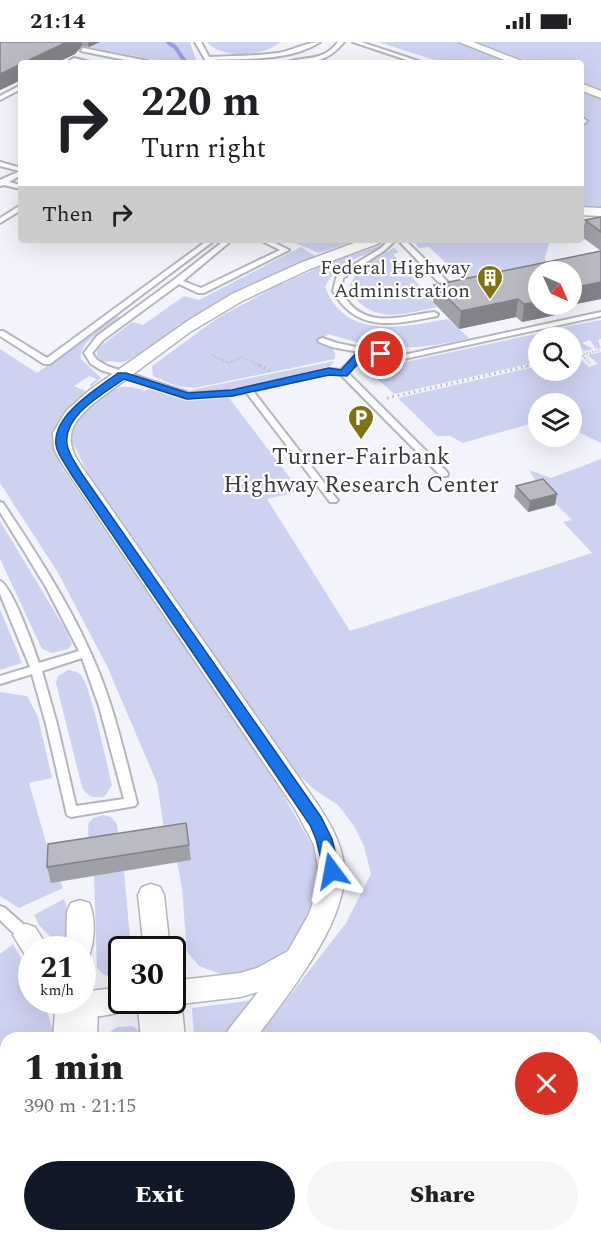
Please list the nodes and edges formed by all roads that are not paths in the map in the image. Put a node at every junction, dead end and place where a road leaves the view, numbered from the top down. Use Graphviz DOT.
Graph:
graph roads {
  1 [pos="198,42"];
  2 [pos="317,42"];
  3 [pos="341,42"];
  4 [pos="356,42"];
  5 [pos="464,42"];
  6 [pos="83,50"];
  7 [pos="133,60"];
  8 [pos="209,60"];
  9 [pos="220,60"];
  10 [pos="309,60"];
  11 [pos="412,60"];
  12 [pos="514,60"];
  13 [pos="584,88"];
  14 [pos="18,89"];
  15 [pos="601,95"];
  16 [pos="0,98"];
  17 [pos="0,164"];
  18 [pos="18,170"];
  19 [pos="18,173"];
  20 [pos="1,183"];
  21 [pos="18,186"];
  22 [pos="18,209"];
  23 [pos="584,211"];
  24 [pos="601,212"];
  25 [pos="0,221"];
  26 [pos="208,243"];
  27 [pos="225,243"];
  28 [pos="270,243"];
  29 [pos="367,243"];
  30 [pos="390,243"];
  31 [pos="404,243"];
  32 [pos="178,281"];
  33 [pos="452,291"];
  34 [pos="434,314"];
  35 [pos="601,314"];
  36 [pos="0,333"];
  37 [pos="322,340"];
  38 [pos="364,351"];
  39 [pos="343,373"];
  40 [pos="122,375"];
  41 [pos="248,389"];
  42 [pos="444,474"];
  43 [pos="333,500"];
  44 [pos="0,505"];
  45 [pos="0,584"];
  46 [pos="84,653"];
  47 [pos="37,668"];
  48 [pos="0,680"];
  49 [pos="151,895"];
  50 [pos="80,911"];
  51 [pos="0,912"];
  52 [pos="25,936"];
  53 [pos="79,936"];
  54 [pos="155,936"];
  55 [pos="296,959"];
  56 [pos="186,991"];
  57 [pos="160,1014"];
  58 [pos="162,1032"];
  59 [pos="243,1032"];
  1 -- 8 [label="lane"];
  2 -- 9 [label="lane"];
  3 -- 10 [label="lane"];
  4 -- 11 [label="lane"];
  5 -- 12 [label="street"];
  6 -- 7 [label="lane"];
  13 -- 15 [label="street"];
  14 -- 16 [label="lane"];
  17 -- 18 [label="lane"];
  19 -- 20 [label="lane"];
  20 -- 21 [label="lane"];
  22 -- 25 [label="lane"];
  23 -- 24 [label="street"];
  26 -- 36 [label="lane"];
  27 -- 32 [label="lane"];
  28 -- 32 [label="lane"];
  29 -- 40 [label="street"];
  30 -- 34 [label="lane"];
  31 -- 33 [label="lane"];
  32 -- 40 [label="lane"];
  35 -- 38 [label="lane"];
  37 -- 38 [label="lane"];
  38 -- 39 [label="lane"];
  39 -- 41 [label="lane"];
  39 -- 42 [label="lane"];
  40 -- 41 [label="lane"];
  40 -- 55 [label="street"];
  41 -- 43 [label="lane"];
  44 -- 46 [label="lane"];
  45 -- 47 [label="lane"];
  46 -- 47 [label="lane"];
  46 -- 47 [label="lane"];
  47 -- 48 [label="lane"];
  49 -- 54 [label="street"];
  50 -- 53 [label="street"];
  51 -- 52 [label="lane"];
  55 -- 56 [label="street"];
  55 -- 59 [label="street"];
  57 -- 58 [label="highway"];
}
